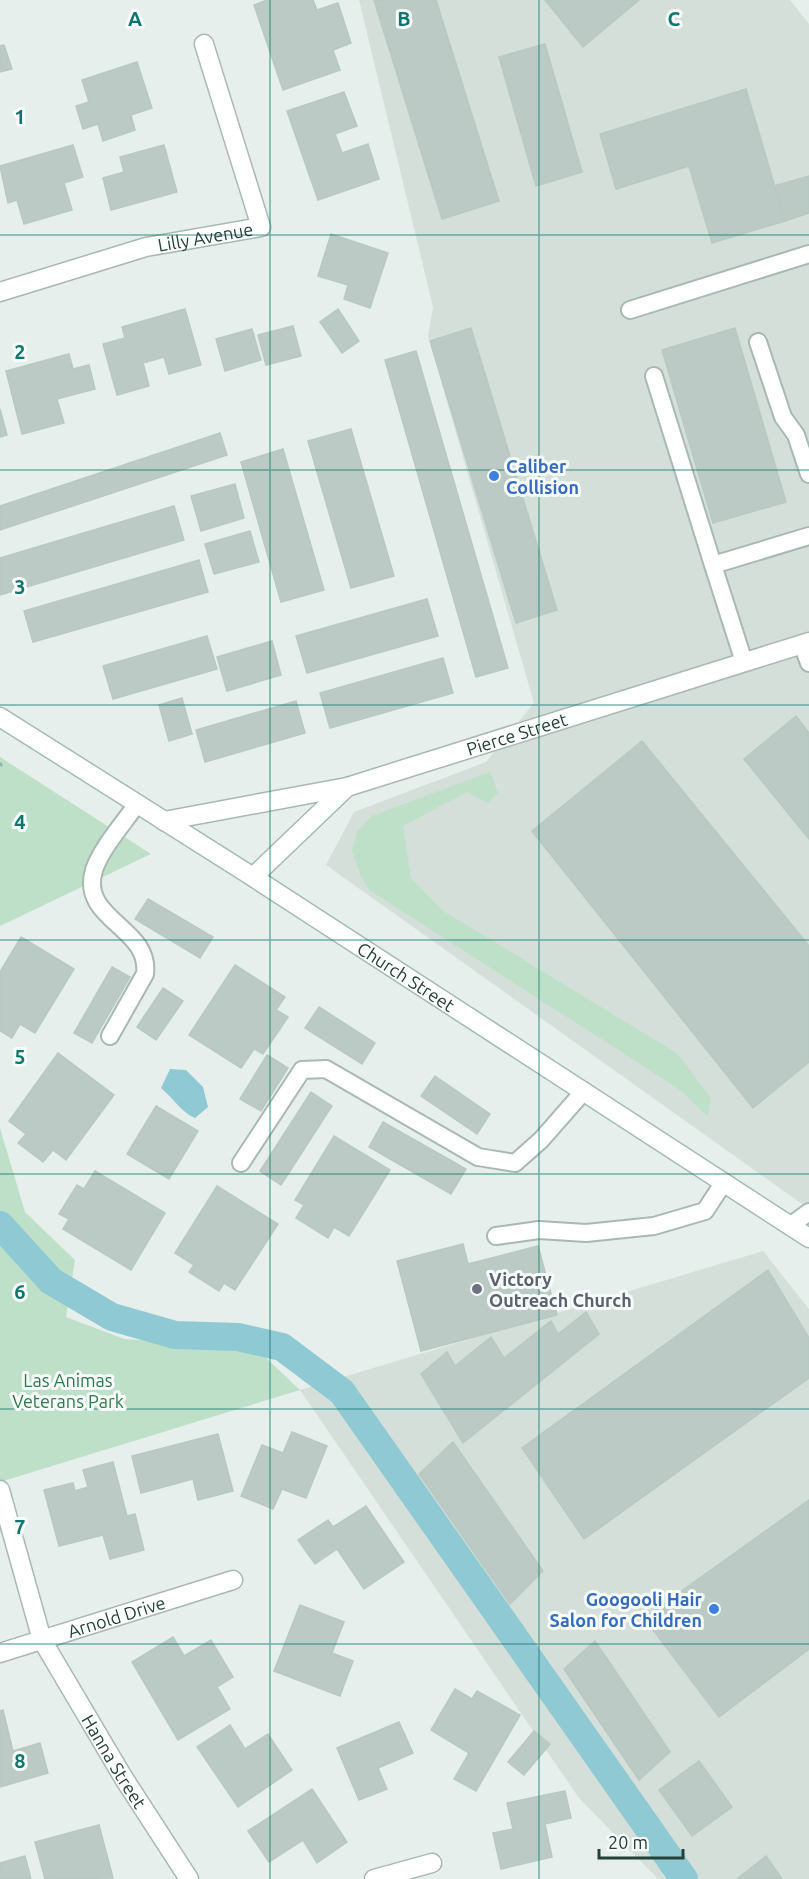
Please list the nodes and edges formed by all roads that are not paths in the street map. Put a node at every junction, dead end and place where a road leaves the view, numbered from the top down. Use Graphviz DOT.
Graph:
graph roads {
  1 [pos="204,44"];
  2 [pos="809,254"];
  3 [pos="0,292"];
  4 [pos="630,310"];
  5 [pos="758,342"];
  6 [pos="654,376"];
  7 [pos="809,474"];
  8 [pos="809,536"];
  9 [pos="713,565"];
  10 [pos="806,643"];
  11 [pos="744,662"];
  12 [pos="809,663"];
  13 [pos="0,717"];
  14 [pos="347,787"];
  15 [pos="136,804"];
  16 [pos="164,821"];
  17 [pos="253,877"];
  18 [pos="110,1036"];
  19 [pos="584,1091"];
  20 [pos="241,1163"];
  21 [pos="724,1182"];
  22 [pos="809,1212"];
  23 [pos="790,1226"];
  24 [pos="496,1236"];
  25 [pos="809,1238"];
  26 [pos="0,1490"];
  27 [pos="233,1580"];
  28 [pos="42,1640"];
  29 [pos="0,1653"];
  30 [pos="432,1863"];
  31 [pos="189,1879"];
  32 [pos="374,1879"];
  1 -- 3 [label="street, Lilly Avenue"];
  2 -- 4 [label="lane"];
  5 -- 7 [label="lane"];
  6 -- 9 [label="lane"];
  8 -- 9 [label="lane"];
  9 -- 11 [label="lane"];
  10 -- 11 [label="street, Pierce Street"];
  10 -- 12 [label="lane"];
  11 -- 14 [label="street, Pierce Street"];
  13 -- 15 [label="street, Church Street"];
  14 -- 16 [label="street"];
  14 -- 17 [label="street, Pierce Street"];
  15 -- 16 [label="street, Church Street"];
  15 -- 18 [label="lane"];
  16 -- 17 [label="street, Church Street"];
  17 -- 19 [label="street, Church Street"];
  19 -- 20 [label="lane"];
  19 -- 21 [label="street, Church Street"];
  21 -- 23 [label="street, Church Street"];
  21 -- 24 [label="lane"];
  22 -- 23 [label="lane"];
  23 -- 25 [label="street, Church Street"];
  26 -- 28 [label="street, Hanna Street"];
  27 -- 28 [label="street, Arnold Drive"];
  28 -- 29 [label="street, Arnold Drive"];
  28 -- 31 [label="street, Hanna Street"];
  30 -- 32 [label="street"];
}
